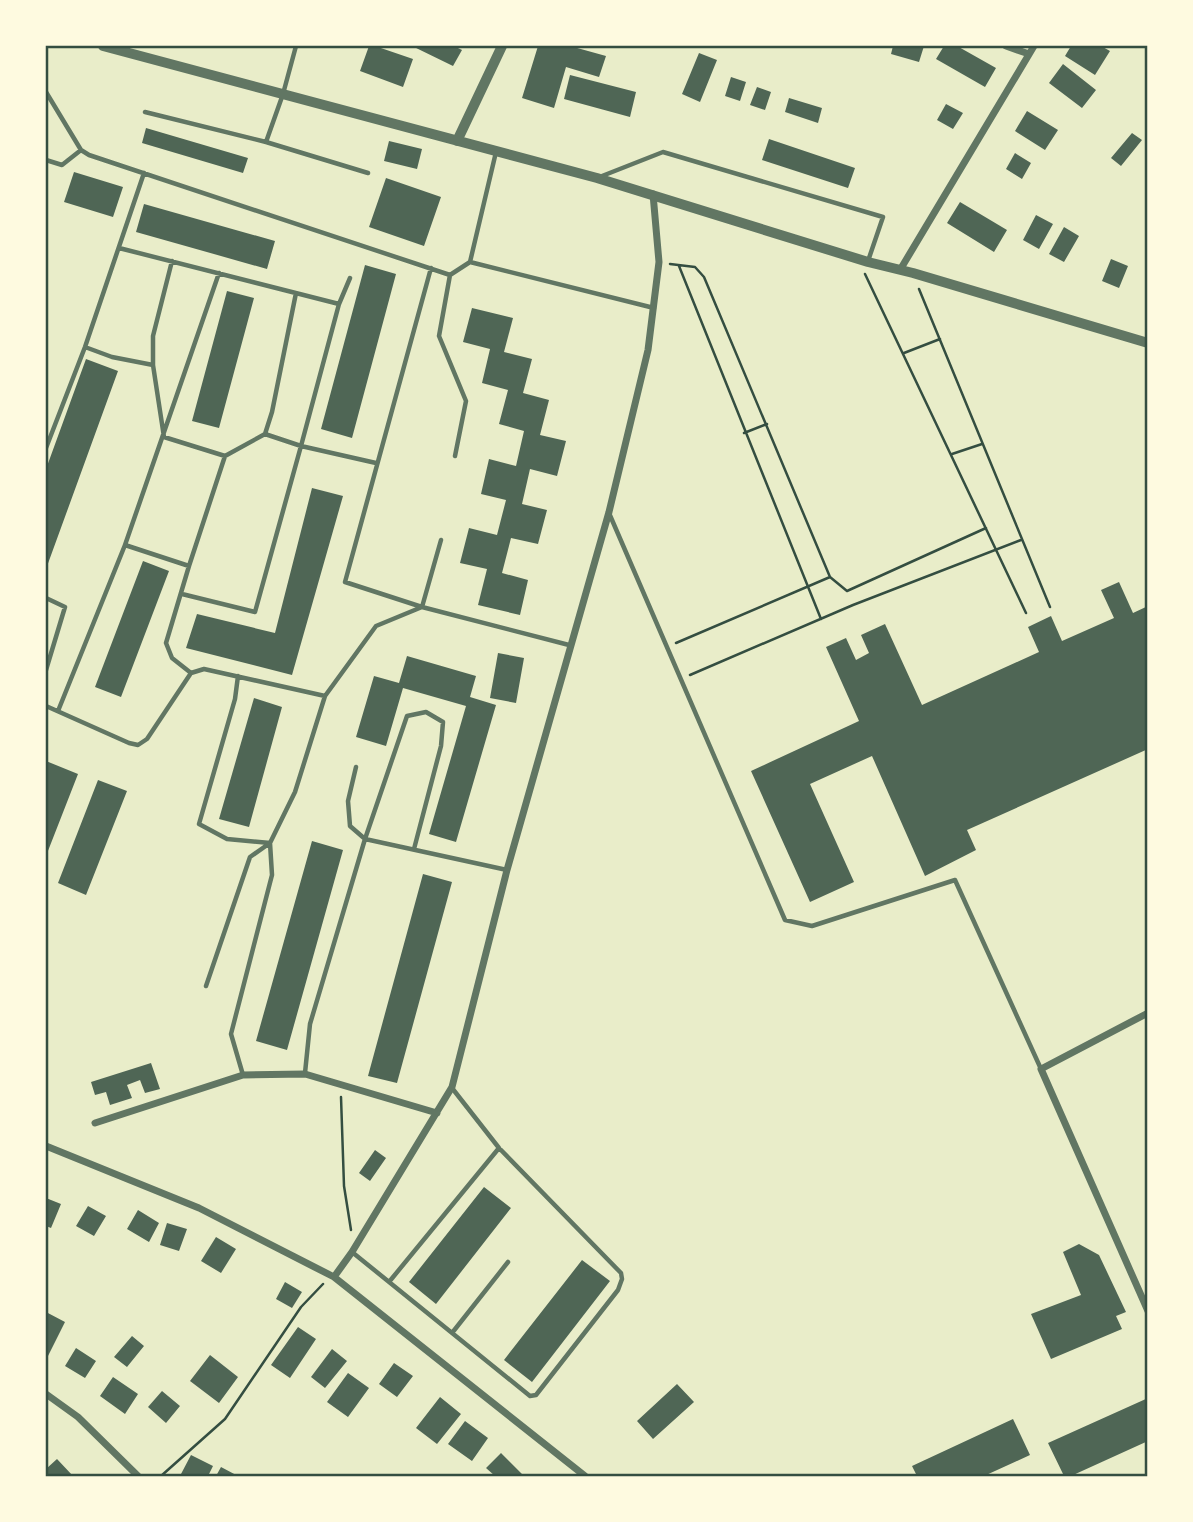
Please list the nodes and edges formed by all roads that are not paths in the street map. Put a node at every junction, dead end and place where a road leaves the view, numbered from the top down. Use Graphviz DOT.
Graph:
graph roads {
  1 [pos="103,46"];
  2 [pos="296,46"];
  3 [pos="502,46"];
  4 [pos="1006,46"];
  5 [pos="1034,46"];
  6 [pos="1029,54"];
  7 [pos="46,92"];
  8 [pos="283,94"];
  9 [pos="145,112"];
  10 [pos="457,141"];
  11 [pos="266,142"];
  12 [pos="81,150"];
  13 [pos="496,151"];
  14 [pos="46,160"];
  15 [pos="144,173"];
  16 [pos="368,173"];
  17 [pos="597,178"];
  18 [pos="653,194"];
  19 [pos="118,248"];
  20 [pos="863,260"];
  21 [pos="172,261"];
  22 [pos="470,262"];
  23 [pos="431,268"];
  24 [pos="900,270"];
  25 [pos="219,274"];
  26 [pos="450,275"];
  27 [pos="350,278"];
  28 [pos="296,293"];
  29 [pos="339,304"];
  30 [pos="654,309"];
  31 [pos="1147,343"];
  32 [pos="85,346"];
  33 [pos="153,365"];
  34 [pos="265,434"];
  35 [pos="164,437"];
  36 [pos="301,446"];
  37 [pos="46,448"];
  38 [pos="225,456"];
  39 [pos="455,456"];
  40 [pos="376,463"];
  41 [pos="609,512"];
  42 [pos="442,540"];
  43 [pos="125,545"];
  44 [pos="189,566"];
  45 [pos="182,594"];
  46 [pos="46,598"];
  47 [pos="422,607"];
  48 [pos="569,645"];
  49 [pos="46,670"];
  50 [pos="191,673"];
  51 [pos="238,676"];
  52 [pos="325,696"];
  53 [pos="46,706"];
  54 [pos="58,711"];
  55 [pos="356,767"];
  56 [pos="365,839"];
  57 [pos="270,843"];
  58 [pos="414,849"];
  59 [pos="507,870"];
  60 [pos="206,986"];
  61 [pos="1147,1013"];
  62 [pos="1041,1069"];
  63 [pos="305,1074"];
  64 [pos="243,1075"];
  65 [pos="452,1087"];
  66 [pos="437,1113"];
  67 [pos="95,1123"];
  68 [pos="46,1146"];
  69 [pos="499,1148"];
  70 [pos="352,1252"];
  71 [pos="508,1262"];
  72 [pos="334,1277"];
  73 [pos="390,1282"];
  74 [pos="1147,1311"];
  75 [pos="452,1333"];
  76 [pos="46,1394"];
  77 [pos="138,1476"];
  78 [pos="585,1476"];
  1 -- 8 [label="street"];
  2 -- 8 [label="lane"];
  3 -- 10 [label="street"];
  4 -- 6 [label="street"];
  5 -- 6 [label="street"];
  6 -- 24 [label="street"];
  7 -- 12 [label="lane"];
  8 -- 10 [label="street"];
  8 -- 11 [label="lane"];
  9 -- 11 [label="lane"];
  10 -- 13 [label="street"];
  11 -- 16 [label="lane"];
  12 -- 14 [label="lane"];
  12 -- 15 [label="lane"];
  13 -- 17 [label="street"];
  13 -- 22 [label="lane"];
  15 -- 19 [label="lane"];
  15 -- 23 [label="lane"];
  17 -- 18 [label="street"];
  17 -- 20 [label="lane"];
  18 -- 20 [label="street"];
  18 -- 30 [label="street"];
  19 -- 21 [label="lane"];
  19 -- 32 [label="lane"];
  20 -- 24 [label="street"];
  21 -- 25 [label="lane"];
  21 -- 33 [label="lane"];
  22 -- 26 [label="lane"];
  22 -- 30 [label="lane"];
  23 -- 26 [label="lane"];
  23 -- 40 [label="lane"];
  24 -- 31 [label="street"];
  25 -- 28 [label="lane"];
  25 -- 35 [label="lane"];
  26 -- 39 [label="lane"];
  27 -- 29 [label="lane"];
  28 -- 29 [label="lane"];
  28 -- 34 [label="lane"];
  29 -- 36 [label="lane"];
  30 -- 41 [label="street"];
  32 -- 33 [label="lane"];
  32 -- 37 [label="lane"];
  33 -- 35 [label="lane"];
  34 -- 36 [label="lane"];
  34 -- 38 [label="lane"];
  35 -- 38 [label="lane"];
  35 -- 43 [label="lane"];
  36 -- 40 [label="lane"];
  36 -- 45 [label="lane"];
  38 -- 44 [label="lane"];
  40 -- 47 [label="lane"];
  41 -- 48 [label="street"];
  41 -- 62 [label="lane"];
  42 -- 47 [label="lane"];
  43 -- 44 [label="lane"];
  43 -- 54 [label="lane"];
  44 -- 45 [label="lane"];
  45 -- 50 [label="lane"];
  46 -- 49 [label="lane"];
  47 -- 48 [label="lane"];
  47 -- 52 [label="lane"];
  48 -- 59 [label="street"];
  50 -- 51 [label="lane"];
  50 -- 54 [label="lane"];
  51 -- 52 [label="lane"];
  51 -- 57 [label="lane"];
  52 -- 57 [label="lane"];
  53 -- 54 [label="lane"];
  55 -- 56 [label="lane"];
  56 -- 58 [label="lane"];
  56 -- 58 [label="lane"];
  56 -- 63 [label="lane"];
  57 -- 60 [label="lane"];
  57 -- 64 [label="lane"];
  58 -- 59 [label="lane"];
  59 -- 65 [label="street"];
  61 -- 62 [label="street"];
  62 -- 74 [label="street"];
  63 -- 64 [label="street"];
  63 -- 66 [label="street"];
  64 -- 67 [label="street"];
  65 -- 66 [label="street"];
  65 -- 69 [label="lane"];
  66 -- 70 [label="street"];
  68 -- 72 [label="street"];
  69 -- 73 [label="lane"];
  69 -- 75 [label="lane"];
  70 -- 72 [label="street"];
  70 -- 73 [label="lane"];
  71 -- 75 [label="lane"];
  72 -- 78 [label="street"];
  73 -- 75 [label="lane"];
  76 -- 77 [label="street"];
}
